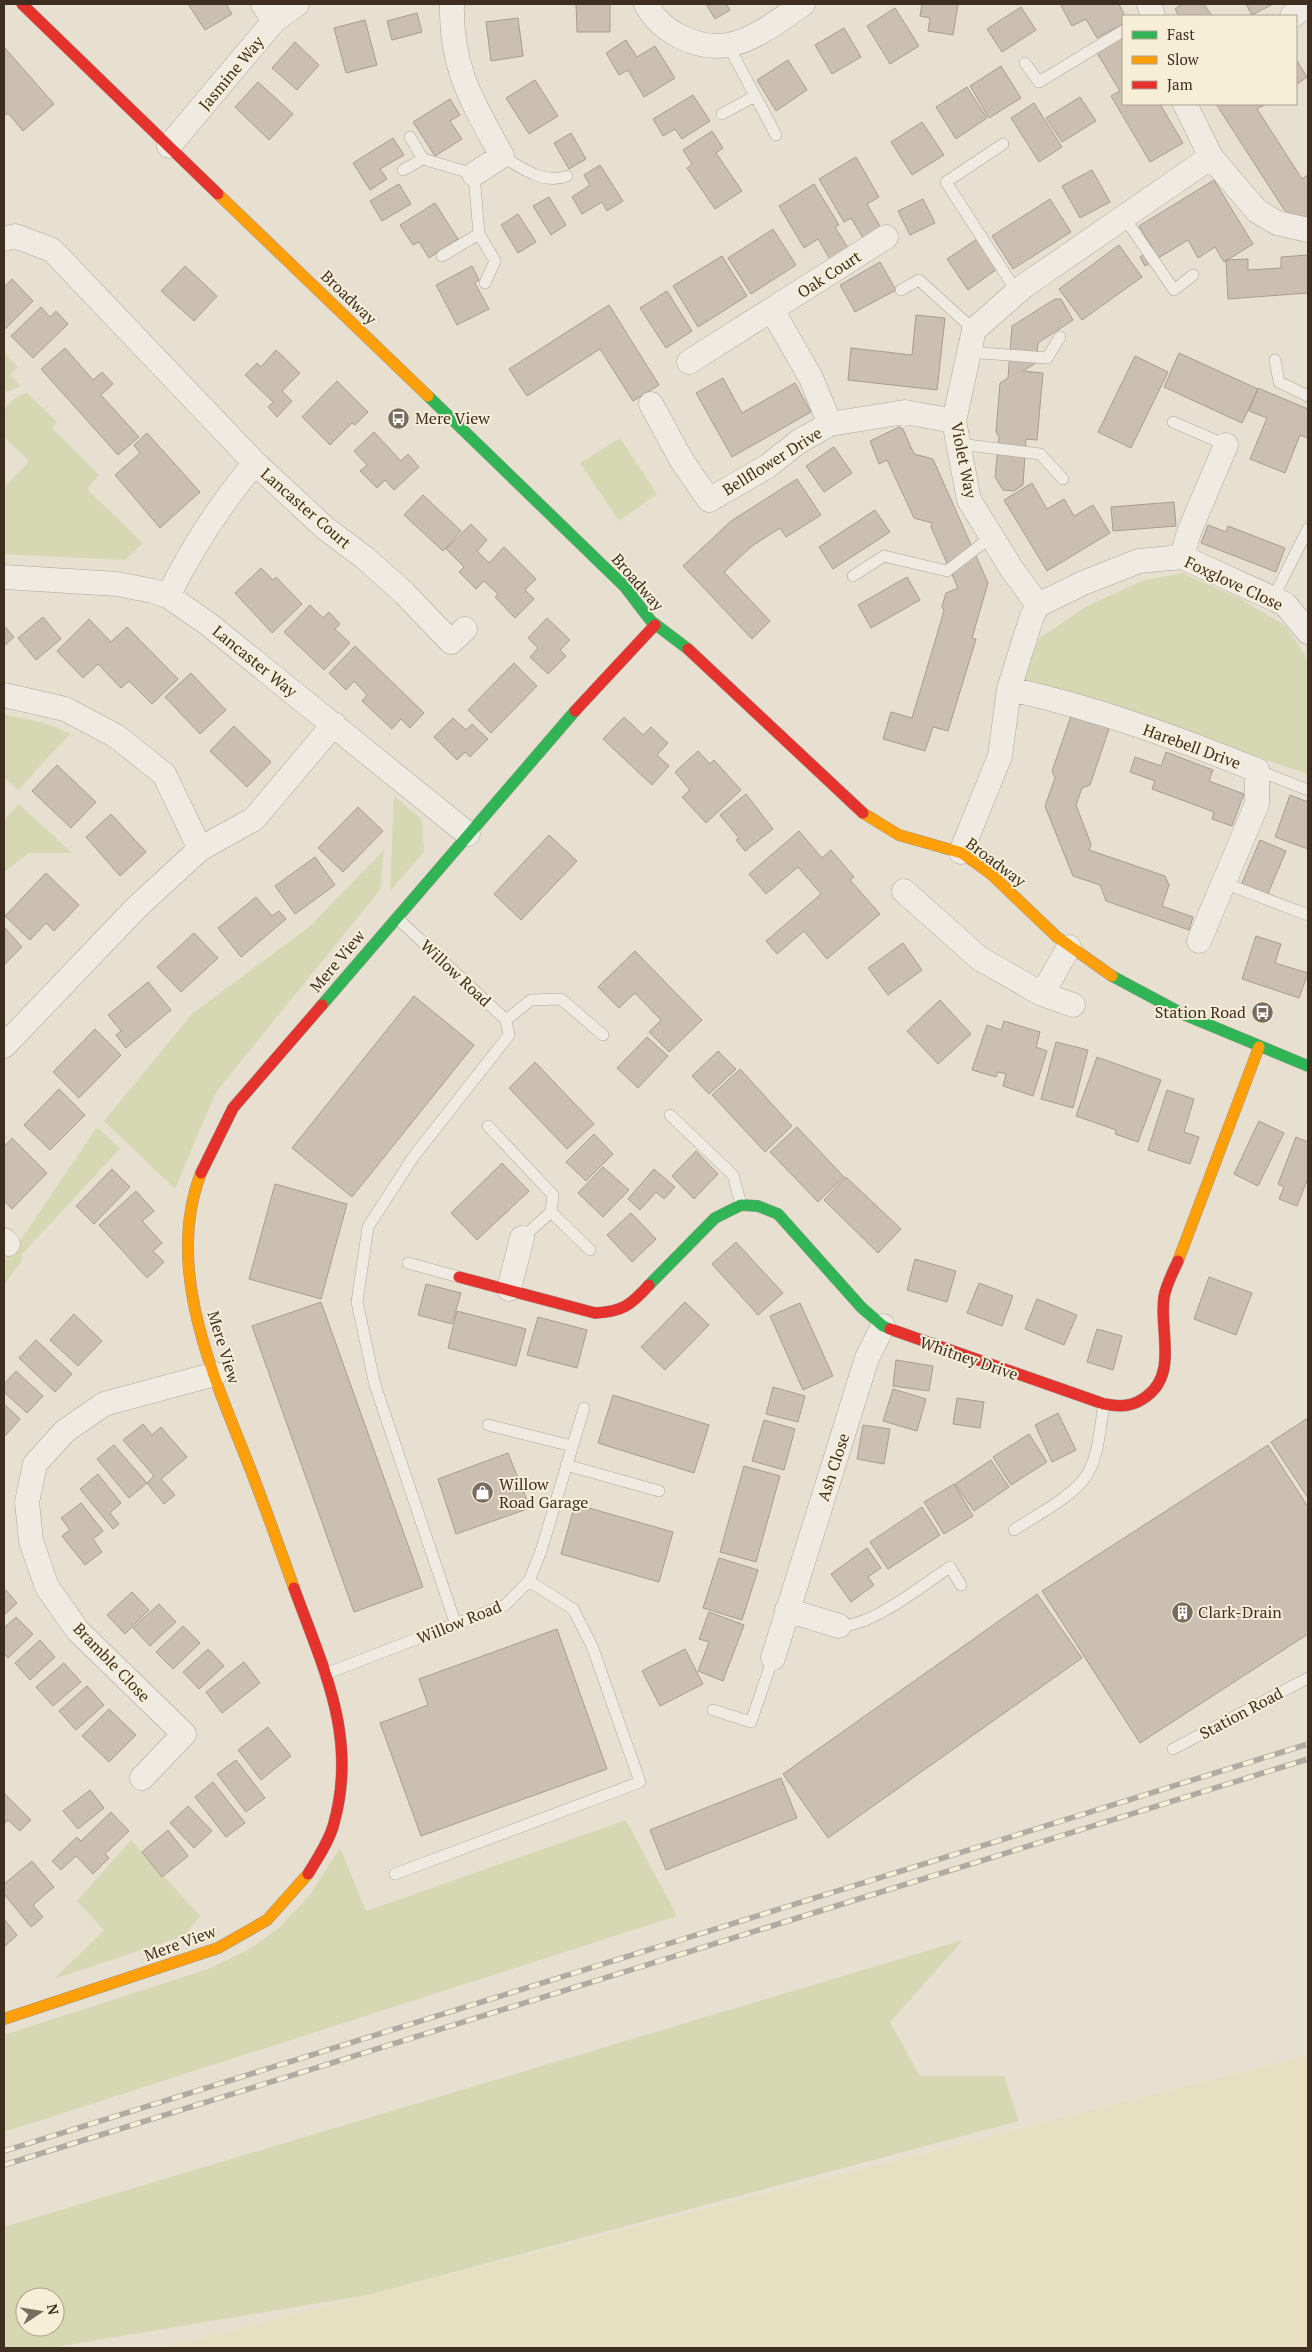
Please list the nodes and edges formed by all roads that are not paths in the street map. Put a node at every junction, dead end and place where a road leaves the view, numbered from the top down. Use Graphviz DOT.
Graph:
graph roads {
  1 [pos="22,4"];
  2 [pos="297,4"];
  3 [pos="452,4"];
  4 [pos="646,4"];
  5 [pos="803,4"];
  6 [pos="268,12"];
  7 [pos="1122,32"];
  8 [pos="728,45"];
  9 [pos="1024,63"];
  10 [pos="756,96"];
  11 [pos="1185,105"];
  12 [pos="722,114"];
  13 [pos="776,135"];
  14 [pos="410,137"];
  15 [pos="1003,144"];
  16 [pos="168,146"];
  17 [pos="502,156"];
  18 [pos="1211,157"];
  19 [pos="423,159"];
  20 [pos="403,170"];
  21 [pos="474,174"];
  22 [pos="567,176"];
  23 [pos="1124,217"];
  24 [pos="1308,230"];
  25 [pos="480,234"];
  26 [pos="886,237"];
  27 [pos="4,239"];
  28 [pos="442,256"];
  29 [pos="1193,275"];
  30 [pos="485,283"];
  31 [pos="901,290"];
  32 [pos="1017,292"];
  33 [pos="772,310"];
  34 [pos="1060,338"];
  35 [pos="972,341"];
  36 [pos="1275,360"];
  37 [pos="690,362"];
  38 [pos="1308,396"];
  39 [pos="651,404"];
  40 [pos="954,420"];
  41 [pos="1173,422"];
  42 [pos="830,424"];
  43 [pos="959,444"];
  44 [pos="1226,445"];
  45 [pos="255,463"];
  46 [pos="1063,479"];
  47 [pos="1308,529"];
  48 [pos="992,536"];
  49 [pos="1182,557"];
  50 [pos="853,576"];
  51 [pos="4,577"];
  52 [pos="168,596"];
  53 [pos="1273,598"];
  54 [pos="1038,605"];
  55 [pos="654,625"];
  56 [pos="1308,632"];
  57 [pos="452,643"];
  58 [pos="1009,689"];
  59 [pos="4,695"];
  60 [pos="334,724"];
  61 [pos="1257,770"];
  62 [pos="1308,790"];
  63 [pos="468,834"];
  64 [pos="200,849"];
  65 [pos="960,852"];
  66 [pos="1224,883"];
  67 [pos="904,891"];
  68 [pos="1308,915"];
  69 [pos="396,916"];
  70 [pos="1199,941"];
  71 [pos="1069,947"];
  72 [pos="1042,994"];
  73 [pos="1073,1004"];
  74 [pos="506,1020"];
  75 [pos="603,1034"];
  76 [pos="4,1046"];
  77 [pos="1259,1046"];
  78 [pos="1308,1066"];
  79 [pos="670,1115"];
  80 [pos="488,1126"];
  81 [pos="741,1204"];
  82 [pos="551,1212"];
  83 [pos="522,1238"];
  84 [pos="590,1250"];
  85 [pos="408,1263"];
  86 [pos="459,1277"];
  87 [pos="509,1289"];
  88 [pos="883,1326"];
  89 [pos="215,1374"];
  90 [pos="1104,1404"];
  91 [pos="584,1408"];
  92 [pos="488,1425"];
  93 [pos="572,1446"];
  94 [pos="566,1465"];
  95 [pos="659,1491"];
  96 [pos="1014,1530"];
  97 [pos="530,1581"];
  98 [pos="961,1585"];
  99 [pos="787,1610"];
  100 [pos="456,1625"];
  101 [pos="839,1626"];
  102 [pos="773,1658"];
  103 [pos="325,1674"];
  104 [pos="1308,1678"];
  105 [pos="714,1710"];
  106 [pos="1173,1749"];
  107 [pos="142,1778"];
  108 [pos="395,1874"];
  109 [pos="4,2019"];
  1 -- 16 [label="street, Broadway"];
  2 -- 6 [label="street, Jasmine Way"];
  3 -- 17 [label="street"];
  4 -- 8 [label="street"];
  5 -- 8 [label="street"];
  6 -- 16 [label="street, Jasmine Way"];
  7 -- 9 [label="lane"];
  8 -- 10 [label="lane"];
  10 -- 12 [label="lane"];
  10 -- 13 [label="lane"];
  11 -- 18 [label="street"];
  14 -- 19 [label="lane"];
  15 -- 32 [label="lane"];
  16 -- 55 [label="street, Broadway"];
  17 -- 21 [label="street"];
  17 -- 22 [label="lane"];
  18 -- 23 [label="street"];
  18 -- 24 [label="street"];
  19 -- 20 [label="lane"];
  19 -- 21 [label="lane"];
  21 -- 25 [label="lane"];
  23 -- 29 [label="lane"];
  23 -- 32 [label="street"];
  25 -- 28 [label="lane"];
  25 -- 30 [label="lane"];
  26 -- 33 [label="street, Oak Court"];
  27 -- 45 [label="street"];
  31 -- 35 [label="lane"];
  32 -- 35 [label="street"];
  33 -- 37 [label="street, Oak Court"];
  33 -- 42 [label="street"];
  34 -- 35 [label="lane"];
  35 -- 40 [label="street, Violet Way"];
  36 -- 38 [label="lane"];
  39 -- 42 [label="street, Bellflower Drive"];
  40 -- 42 [label="street, Bellflower Drive"];
  40 -- 43 [label="street, Violet Way"];
  41 -- 44 [label="lane"];
  43 -- 46 [label="lane"];
  43 -- 48 [label="street, Violet Way"];
  44 -- 49 [label="street"];
  45 -- 52 [label="street, Lancaster Court"];
  45 -- 57 [label="street, Lancaster Court"];
  47 -- 53 [label="lane"];
  48 -- 50 [label="lane"];
  48 -- 54 [label="street, Violet Way"];
  49 -- 53 [label="street, Foxglove Close"];
  49 -- 54 [label="street, Foxglove Close"];
  51 -- 52 [label="street, Lancaster Way"];
  52 -- 60 [label="street, Lancaster Way"];
  53 -- 56 [label="street, Foxglove Close"];
  54 -- 58 [label="street"];
  55 -- 63 [label="street, Mere View"];
  55 -- 65 [label="street, Broadway"];
  58 -- 61 [label="street, Harebell Drive"];
  58 -- 65 [label="street"];
  59 -- 64 [label="street"];
  60 -- 63 [label="street, Lancaster Way"];
  60 -- 64 [label="street"];
  61 -- 62 [label="lane"];
  61 -- 66 [label="street, Harebell Drive"];
  63 -- 69 [label="street, Mere View"];
  64 -- 76 [label="street"];
  65 -- 71 [label="street, Broadway"];
  66 -- 68 [label="lane"];
  66 -- 70 [label="street, Harebell Drive"];
  67 -- 72 [label="street"];
  69 -- 74 [label="lane, Willow Road"];
  69 -- 89 [label="street, Mere View"];
  71 -- 72 [label="street"];
  71 -- 77 [label="street, Broadway"];
  72 -- 73 [label="street"];
  74 -- 75 [label="lane"];
  74 -- 100 [label="lane"];
  77 -- 78 [label="street, Broadway"];
  77 -- 90 [label="street, Whitney Drive"];
  79 -- 81 [label="lane"];
  80 -- 82 [label="lane"];
  81 -- 87 [label="street"];
  81 -- 88 [label="street, Whitney Drive"];
  82 -- 83 [label="lane"];
  82 -- 84 [label="lane"];
  83 -- 87 [label="street"];
  85 -- 86 [label="lane"];
  86 -- 87 [label="street"];
  88 -- 90 [label="street, Whitney Drive"];
  88 -- 99 [label="street, Ash Close"];
  89 -- 103 [label="street, Mere View"];
  89 -- 107 [label="street, Bramble Close"];
  90 -- 96 [label="lane"];
  91 -- 93 [label="lane, Willow Road"];
  92 -- 93 [label="lane"];
  93 -- 94 [label="lane, Willow Road"];
  94 -- 95 [label="lane"];
  94 -- 97 [label="lane, Willow Road"];
  97 -- 100 [label="lane, Willow Road"];
  97 -- 108 [label="lane"];
  98 -- 101 [label="lane"];
  99 -- 101 [label="street"];
  99 -- 102 [label="street, Ash Close"];
  100 -- 103 [label="lane, Willow Road"];
  102 -- 105 [label="lane"];
  103 -- 109 [label="street, Mere View"];
  104 -- 106 [label="lane, Station Road"];
}
